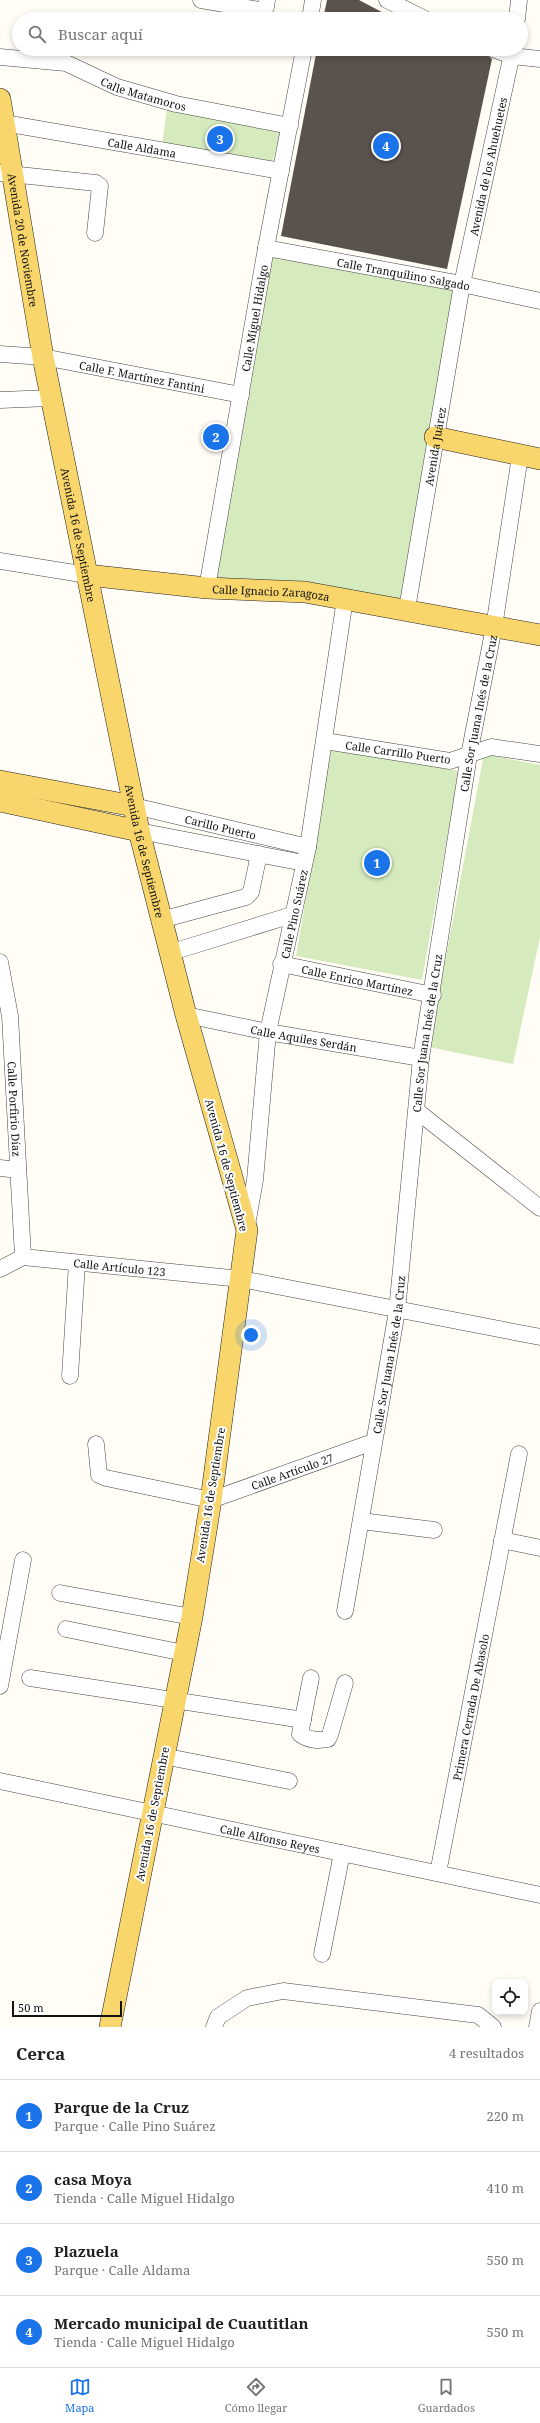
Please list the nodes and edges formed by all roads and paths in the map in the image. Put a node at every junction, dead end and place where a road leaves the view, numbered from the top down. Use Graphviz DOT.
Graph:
graph roads {
  1 [pos="201,0"];
  2 [pos="266,0"];
  3 [pos="313,0"];
  4 [pos="387,0"];
  5 [pos="519,0"];
  6 [pos="311,12"];
  7 [pos="411,12"];
  8 [pos="518,12"];
  9 [pos="303,56"];
  10 [pos="511,56"];
  11 [pos="528,56"];
  12 [pos="0,57"];
  13 [pos="540,58"];
  14 [pos="0,98"];
  15 [pos="4,123"];
  16 [pos="290,126"];
  17 [pos="281,171"];
  18 [pos="6,174"];
  19 [pos="95,233"];
  20 [pos="266,248"];
  21 [pos="462,284"];
  22 [pos="540,301"];
  23 [pos="0,354"];
  24 [pos="43,357"];
  25 [pos="241,395"];
  26 [pos="51,398"];
  27 [pos="0,400"];
  28 [pos="435,437"];
  29 [pos="520,456"];
  30 [pos="540,459"];
  31 [pos="0,561"];
  32 [pos="87,575"];
  33 [pos="207,588"];
  34 [pos="345,599"];
  35 [pos="407,610"];
  36 [pos="494,627"];
  37 [pos="540,635"];
  38 [pos="325,741"];
  39 [pos="540,754"];
  40 [pos="469,756"];
  41 [pos="0,781"];
  42 [pos="0,801"];
  43 [pos="134,806"];
  44 [pos="139,831"];
  45 [pos="308,847"];
  46 [pos="258,854"];
  47 [pos="304,863"];
  48 [pos="292,915"];
  49 [pos="160,920"];
  50 [pos="169,953"];
  51 [pos="0,962"];
  52 [pos="281,964"];
  53 [pos="433,995"];
  54 [pos="186,1015"];
  55 [pos="268,1032"];
  56 [pos="421,1058"];
  57 [pos="7,1078"];
  58 [pos="417,1111"];
  59 [pos="0,1168"];
  60 [pos="18,1170"];
  61 [pos="540,1208"];
  62 [pos="247,1230"];
  63 [pos="23,1257"];
  64 [pos="77,1263"];
  65 [pos="0,1269"];
  66 [pos="242,1279"];
  67 [pos="397,1311"];
  68 [pos="540,1337"];
  69 [pos="70,1376"];
  70 [pos="373,1442"];
  71 [pos="96,1444"];
  72 [pos="518,1454"];
  73 [pos="211,1500"];
  74 [pos="361,1521"];
  75 [pos="434,1530"];
  76 [pos="502,1540"];
  77 [pos="540,1548"];
  78 [pos="23,1560"];
  79 [pos="60,1594"];
  80 [pos="346,1611"];
  81 [pos="192,1617"];
  82 [pos="66,1629"];
  83 [pos="184,1653"];
  84 [pos="30,1678"];
  85 [pos="311,1678"];
  86 [pos="345,1683"];
  87 [pos="0,1686"];
  88 [pos="174,1699"];
  89 [pos="303,1720"];
  90 [pos="163,1756"];
  91 [pos="0,1781"];
  92 [pos="289,1781"];
  93 [pos="152,1813"];
  94 [pos="342,1853"];
  95 [pos="438,1873"];
  96 [pos="540,1895"];
  97 [pos="322,1954"];
  98 [pos="540,2011"];
  99 [pos="110,2027"];
  100 [pos="214,2027"];
  101 [pos="493,2027"];
  102 [pos="537,2027"];
  1 -- 2 [label="street"];
  3 -- 6 [label="street"];
  4 -- 7 [label="street"];
  5 -- 8 [label="street"];
  9 -- 16 [label="street, Calle Miguel Hidalgo"];
  10 -- 21 [label="street, Avenida de los Ahuehuetes"];
  11 -- 13 [label="street"];
  12 -- 16 [label="street, Calle Matamoros"];
  14 -- 15 [label="main road, Avenida 20 de Noviembre"];
  15 -- 17 [label="street, Calle Aldama"];
  15 -- 18 [label="main road, Avenida 20 de Noviembre"];
  16 -- 17 [label="street, Calle Miguel Hidalgo"];
  17 -- 20 [label="street, Calle Miguel Hidalgo"];
  18 -- 19 [label="street"];
  18 -- 24 [label="main road, Avenida 20 de Noviembre"];
  20 -- 21 [label="street, Calle Tranquilino Salgado"];
  20 -- 25 [label="street, Calle Miguel Hidalgo"];
  21 -- 22 [label="street, Calle Tranquilino Salgado"];
  21 -- 28 [label="street, Avenida Juárez"];
  23 -- 24 [label="street, Calle F. Martínez Fantini"];
  24 -- 25 [label="street, Calle F. Martínez Fantini"];
  24 -- 26 [label="main road, Avenida 16 de Septiembre"];
  25 -- 33 [label="street, Calle Miguel Hidalgo"];
  26 -- 27 [label="street"];
  26 -- 32 [label="main road, Avenida 16 de Septiembre"];
  28 -- 29 [label="main road"];
  28 -- 35 [label="street, Avenida Juárez"];
  29 -- 30 [label="main road"];
  29 -- 36 [label="street, Calle Sor Juana Inés de la Cruz"];
  31 -- 32 [label="street, Calle Ignacio Zaragoza"];
  32 -- 33 [label="main road, Calle Ignacio Zaragoza"];
  32 -- 43 [label="main road, Avenida 16 de Septiembre"];
  33 -- 34 [label="main road, Calle Ignacio Zaragoza"];
  34 -- 35 [label="main road, Calle Ignacio Zaragoza"];
  34 -- 38 [label="street, Calle Pino Suárez"];
  35 -- 36 [label="main road, Calle Ignacio Zaragoza"];
  36 -- 37 [label="main road, Calle Ignacio Zaragoza"];
  36 -- 40 [label="street, Calle Sor Juana Inés de la Cruz"];
  38 -- 40 [label="street, Calle Carrillo Puerto"];
  38 -- 45 [label="street, Calle Pino Suárez"];
  39 -- 40 [label="street, Calle Carrillo Puerto"];
  40 -- 53 [label="street, Calle Sor Juana Inés de la Cruz"];
  41 -- 43 [label="main road"];
  42 -- 44 [label="main road"];
  43 -- 44 [label="main road, Avenida 16 de Septiembre"];
  43 -- 45 [label="street, Carillo Puerto"];
  44 -- 46 [label="street, Carillo Puerto"];
  44 -- 49 [label="main road, Avenida 16 de Septiembre"];
  45 -- 47 [label="street, Calle Pino Suárez"];
  46 -- 47 [label="street, Carillo Puerto"];
  46 -- 49 [label="street"];
  47 -- 48 [label="street, Calle Pino Suárez"];
  48 -- 50 [label="street"];
  48 -- 52 [label="street, Calle Pino Suárez"];
  49 -- 50 [label="main road, Avenida 16 de Septiembre"];
  50 -- 54 [label="main road, Avenida 16 de Septiembre"];
  51 -- 57 [label="street, Calle Porfirio Díaz"];
  52 -- 53 [label="street, Calle Enrico Martínez"];
  52 -- 55 [label="street, Calle Pino Suárez"];
  53 -- 56 [label="street, Calle Sor Juana Inés de la Cruz"];
  54 -- 55 [label="street, Calle Aquiles Serdán"];
  54 -- 62 [label="main road, Avenida 16 de Septiembre"];
  55 -- 56 [label="street, Calle Aquiles Serdán"];
  55 -- 62 [label="street, Calle Pino Suárez"];
  56 -- 58 [label="street, Calle Sor Juana Inés de la Cruz"];
  57 -- 60 [label="street, Calle Porfirio Díaz"];
  58 -- 61 [label="street"];
  58 -- 67 [label="street, Calle Sor Juana Inés de la Cruz"];
  59 -- 60 [label="street"];
  60 -- 63 [label="street, Calle Porfirio Díaz"];
  62 -- 66 [label="main road, Avenida 16 de Septiembre"];
  63 -- 64 [label="street, Calle Artículo 123"];
  63 -- 65 [label="street"];
  64 -- 66 [label="street, Calle Artículo 123"];
  64 -- 69 [label="street"];
  66 -- 67 [label="street, Calle Artículo 123"];
  66 -- 73 [label="main road, Avenida 16 de Septiembre"];
  67 -- 68 [label="street, Calle Artículo 123"];
  67 -- 70 [label="street, Calle Sor Juana Inés de la Cruz"];
  70 -- 73 [label="street, Calle Artículo 27"];
  70 -- 74 [label="street, Calle Sor Juana Inés de la Cruz"];
  71 -- 73 [label="street"];
  72 -- 76 [label="street, Primera Cerrada De Abasolo"];
  73 -- 81 [label="main road, Avenida 16 de Septiembre"];
  74 -- 75 [label="street"];
  74 -- 80 [label="street, Calle Sor Juana Inés de la Cruz"];
  76 -- 77 [label="street"];
  76 -- 95 [label="street, Primera Cerrada De Abasolo"];
  78 -- 87 [label="street"];
  79 -- 81 [label="street"];
  81 -- 83 [label="main road, Avenida 16 de Septiembre"];
  82 -- 83 [label="street"];
  83 -- 88 [label="main road, Avenida 16 de Septiembre"];
  84 -- 88 [label="street"];
  85 -- 89 [label="street"];
  86 -- 89 [label="street"];
  88 -- 89 [label="street"];
  88 -- 90 [label="main road, Avenida 16 de Septiembre"];
  90 -- 92 [label="street"];
  90 -- 93 [label="main road, Avenida 16 de Septiembre"];
  91 -- 93 [label="street, Calle Alfonso Reyes"];
  93 -- 94 [label="street, Calle Alfonso Reyes"];
  93 -- 99 [label="main road, Avenida 16 de Septiembre"];
  94 -- 95 [label="street, Calle Alfonso Reyes"];
  94 -- 97 [label="street"];
  95 -- 96 [label="street, Calle Alfonso Reyes"];
  98 -- 102 [label="street"];
  100 -- 101 [label="street"];
}
